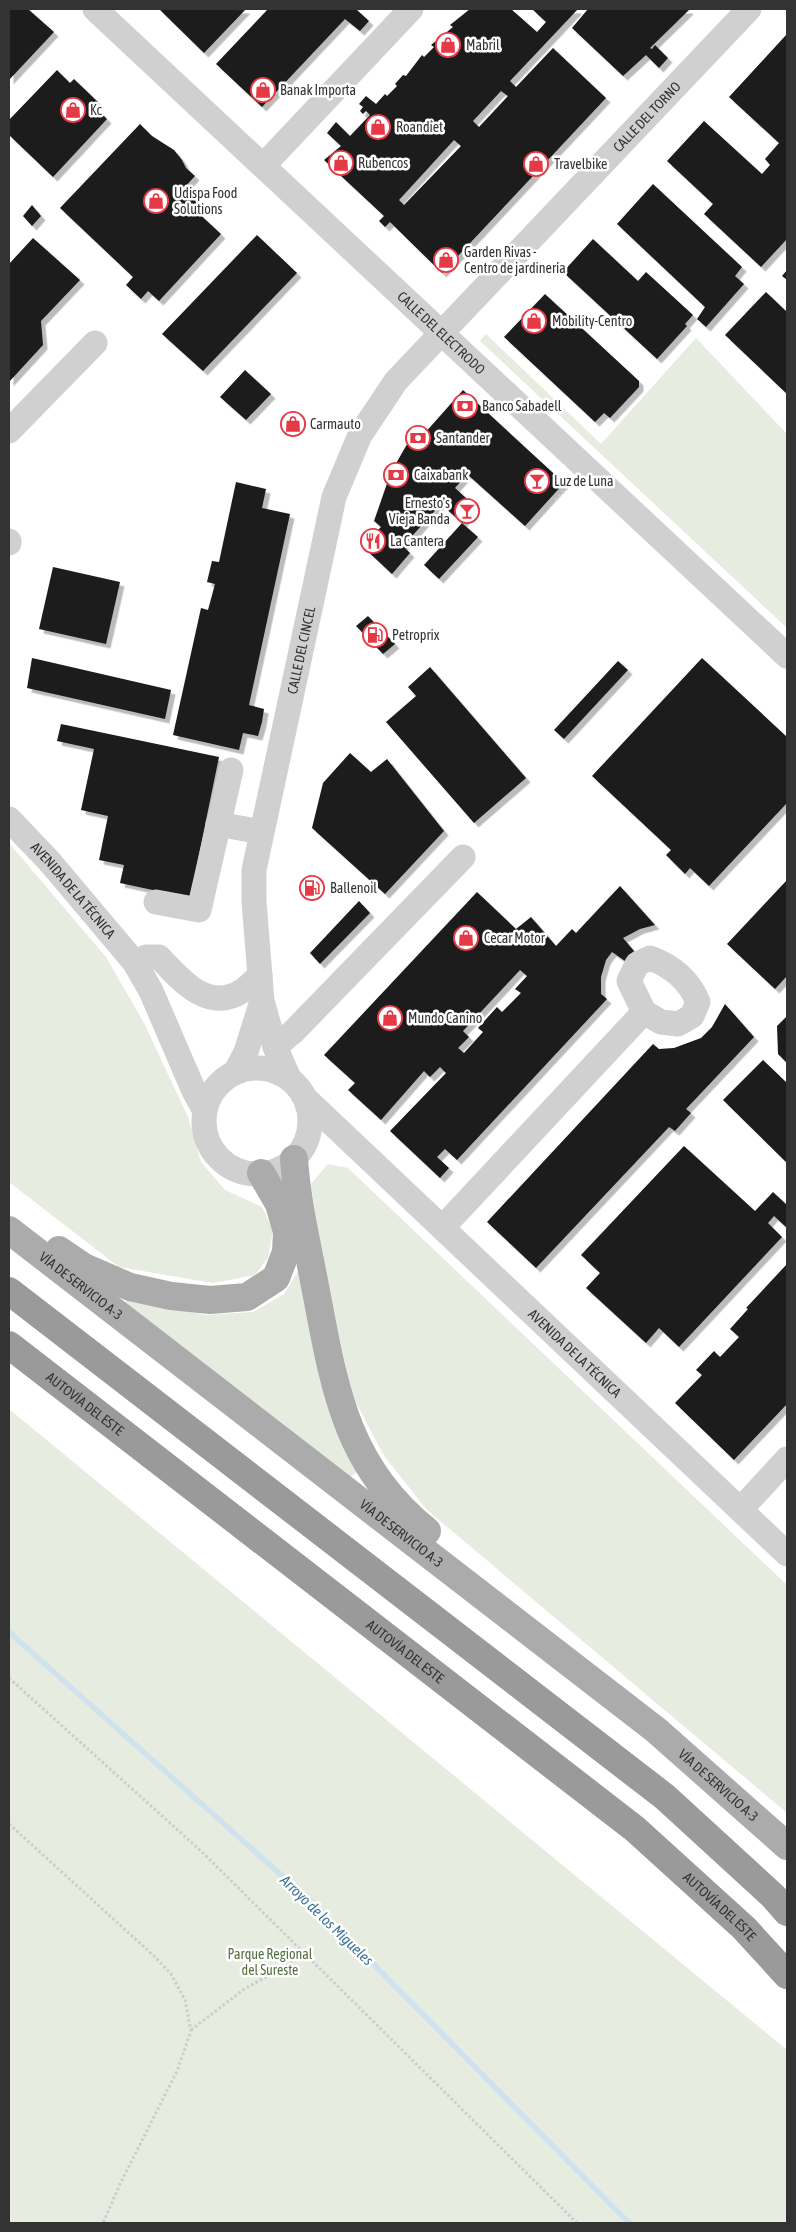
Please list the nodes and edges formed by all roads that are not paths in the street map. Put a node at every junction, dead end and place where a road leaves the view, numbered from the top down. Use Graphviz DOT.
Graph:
graph roads {
  1 [pos="411,9"];
  2 [pos="749,9"];
  3 [pos="99,10"];
  4 [pos="263,166"];
  5 [pos="441,332"];
  6 [pos="95,343"];
  7 [pos="9,431"];
  8 [pos="787,656"];
  9 [pos="231,770"];
  10 [pos="9,819"];
  11 [pos="218,824"];
  12 [pos="261,832"];
  13 [pos="463,857"];
  14 [pos="156,902"];
  15 [pos="135,963"];
  16 [pos="260,975"];
  17 [pos="262,1001"];
  18 [pos="644,1012"];
  19 [pos="275,1047"];
  20 [pos="235,1073"];
  21 [pos="289,1078"];
  22 [pos="306,1099"];
  23 [pos="205,1111"];
  24 [pos="300,1150"];
  25 [pos="363,1152"];
  26 [pos="261,1174"];
  27 [pos="9,1219"];
  28 [pos="443,1227"];
  29 [pos="9,1230"];
  30 [pos="9,1291"];
  31 [pos="9,1345"];
  32 [pos="787,1460"];
  33 [pos="741,1509"];
  34 [pos="787,1554"];
  35 [pos="656,1730"];
  36 [pos="787,1846"];
  37 [pos="787,1912"];
  38 [pos="787,1975"];
  1 -- 4 [label="street"];
  2 -- 5 [label="street, CALLE DEL TORNO"];
  3 -- 4 [label="street, CALLE DEL ELECTRODO"];
  4 -- 5 [label="street, CALLE DEL ELECTRODO"];
  5 -- 8 [label="street, CALLE DEL ELECTRODO"];
  5 -- 12 [label="street, CALLE DEL CINCEL"];
  6 -- 7 [label="street"];
  9 -- 11 [label="street"];
  10 -- 15 [label="street, AVENIDA DE LA TÉCNICA"];
  11 -- 12 [label="street"];
  11 -- 14 [label="street"];
  12 -- 16 [label="street, CALLE DEL CINCEL"];
  13 -- 19 [label="street"];
  15 -- 16 [label="street"];
  15 -- 23 [label="street, AVENIDA DE LA TÉCNICA"];
  16 -- 17 [label="street, CALLE DEL CINCEL"];
  17 -- 19 [label="street"];
  17 -- 20 [label="street"];
  18 -- 28 [label="street"];
  19 -- 21 [label="street"];
  20 -- 21 [label="street"];
  20 -- 23 [label="street"];
  21 -- 22 [label="street"];
  22 -- 24 [label="street"];
  22 -- 25 [label="street, AVENIDA DE LA TÉCNICA"];
  23 -- 26 [label="street"];
  24 -- 25 [label="street, AVENIDA DE LA TÉCNICA"];
  24 -- 26 [label="street"];
  24 -- 35 [label="main road"];
  25 -- 28 [label="street, AVENIDA DE LA TÉCNICA"];
  26 -- 27 [label="main road"];
  28 -- 33 [label="street, AVENIDA DE LA TÉCNICA"];
  29 -- 35 [label="main road, VÍA DE SERVICIO A-3"];
  30 -- 37 [label="highway"];
  31 -- 38 [label="highway, AUTOVÍA DEL ESTE"];
  32 -- 33 [label="street"];
  33 -- 34 [label="street, AVENIDA DE LA TÉCNICA"];
  35 -- 36 [label="main road, VÍA DE SERVICIO A-3"];
}
